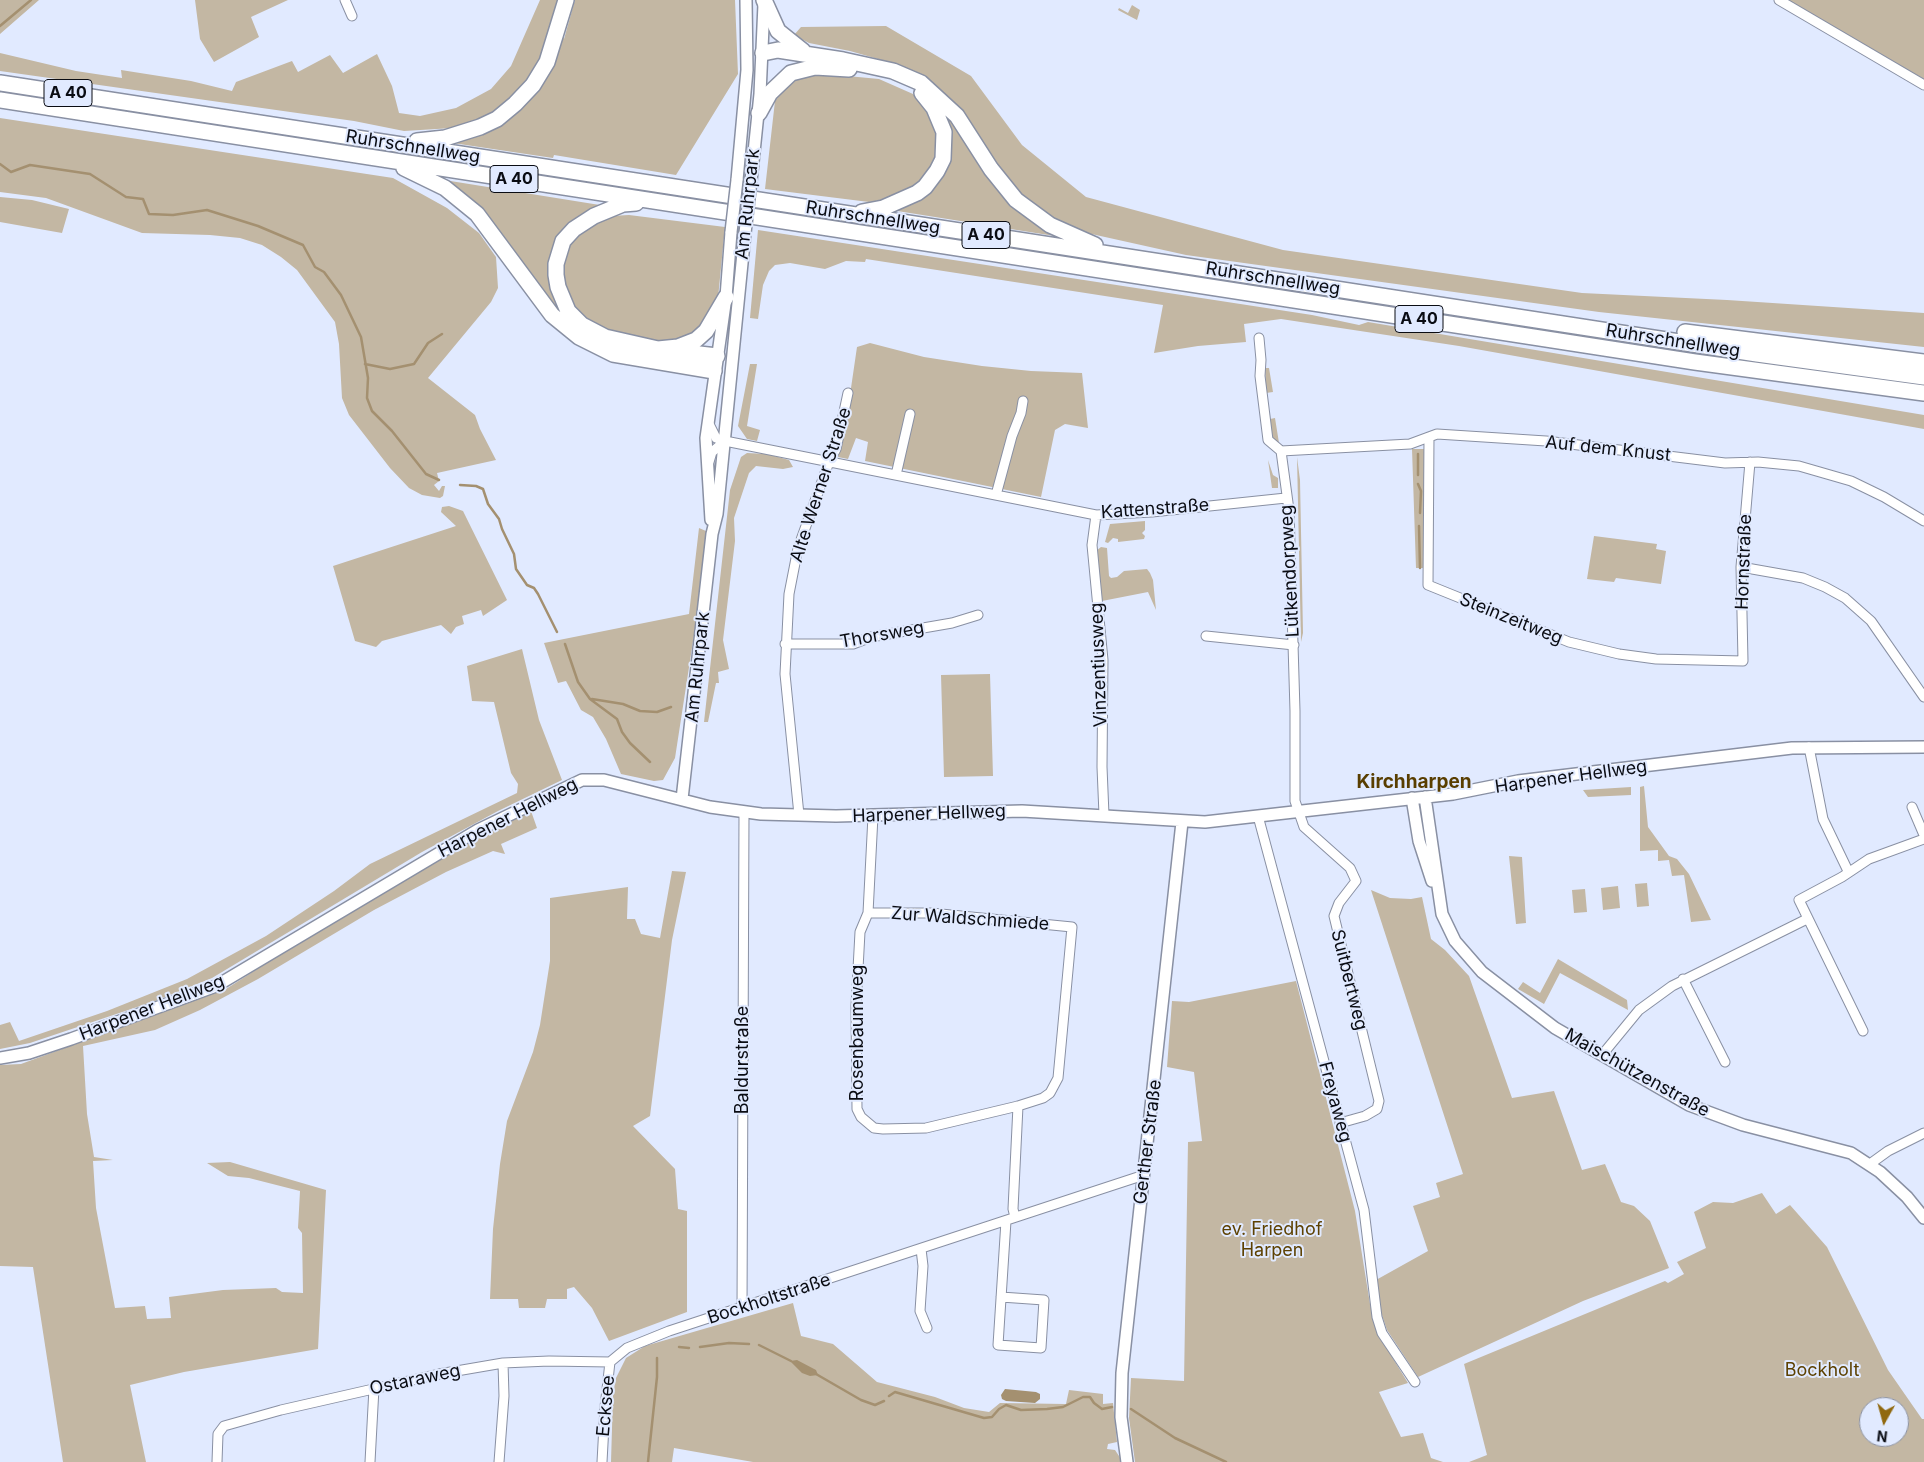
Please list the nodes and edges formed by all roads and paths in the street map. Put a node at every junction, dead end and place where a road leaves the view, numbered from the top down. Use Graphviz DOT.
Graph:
graph roads {
  1 [pos="345,0"];
  2 [pos="566,0"];
  3 [pos="746,0"];
  4 [pos="764,0"];
  5 [pos="1779,0"];
  6 [pos="352,16"];
  7 [pos="763,53"];
  8 [pos="817,55"];
  9 [pos="746,70"];
  10 [pos="0,83"];
  11 [pos="1924,85"];
  12 [pos="0,100"];
  13 [pos="758,113"];
  14 [pos="361,139"];
  15 [pos="357,155"];
  16 [pos="670,204"];
  17 [pos="836,212"];
  18 [pos="1137,258"];
  19 [pos="726,297"];
  20 [pos="1564,324"];
  21 [pos="1259,338"];
  22 [pos="658,349"];
  23 [pos="733,355"];
  24 [pos="717,356"];
  25 [pos="1924,362"];
  26 [pos="714,371"];
  27 [pos="1924,377"];
  28 [pos="1864,386"];
  29 [pos="1924,393"];
  30 [pos="848,394"];
  31 [pos="1022,401"];
  32 [pos="1924,403"];
  33 [pos="910,414"];
  34 [pos="708,422"];
  35 [pos="1429,437"];
  36 [pos="725,441"];
  37 [pos="1281,451"];
  38 [pos="829,462"];
  39 [pos="1750,462"];
  40 [pos="707,472"];
  41 [pos="896,474"];
  42 [pos="996,495"];
  43 [pos="1286,498"];
  44 [pos="1096,515"];
  45 [pos="1924,520"];
  46 [pos="712,534"];
  47 [pos="1741,567"];
  48 [pos="978,615"];
  49 [pos="1206,636"];
  50 [pos="785,644"];
  51 [pos="1294,645"];
  52 [pos="1743,661"];
  53 [pos="1924,697"];
  54 [pos="1809,747"];
  55 [pos="1924,747"];
  56 [pos="1425,797"];
  57 [pos="1412,798"];
  58 [pos="682,799"];
  59 [pos="1912,807"];
  60 [pos="1297,810"];
  61 [pos="744,813"];
  62 [pos="799,815"];
  63 [pos="1104,815"];
  64 [pos="873,816"];
  65 [pos="1258,816"];
  66 [pos="1182,822"];
  67 [pos="1924,837"];
  68 [pos="1848,870"];
  69 [pos="1440,902"];
  70 [pos="868,913"];
  71 [pos="1807,919"];
  72 [pos="1072,927"];
  73 [pos="1683,979"];
  74 [pos="1863,1031"];
  75 [pos="1602,1055"];
  76 [pos="0,1058"];
  77 [pos="1725,1062"];
  78 [pos="1018,1106"];
  79 [pos="1340,1123"];
  80 [pos="1924,1132"];
  81 [pos="1870,1164"];
  82 [pos="1144,1175"];
  83 [pos="1924,1218"];
  84 [pos="1011,1219"];
  85 [pos="921,1249"];
  86 [pos="1001,1297"];
  87 [pos="742,1308"];
  88 [pos="927,1328"];
  89 [pos="619,1353"];
  90 [pos="610,1362"];
  91 [pos="503,1364"];
  92 [pos="1415,1382"];
  93 [pos="374,1388"];
  94 [pos="217,1462"];
  95 [pos="370,1462"];
  96 [pos="499,1462"];
  97 [pos="602,1462"];
  98 [pos="1127,1462"];
  1 -- 6 [label="street"];
  2 -- 14 [label="highway"];
  3 -- 9 [label="main road, Am Ruhrpark"];
  4 -- 7 [label="main road, Am Ruhrpark"];
  4 -- 8 [label="highway"];
  5 -- 11 [label="street"];
  7 -- 8 [label="highway"];
  7 -- 9 [label="main road"];
  7 -- 13 [label="main road, Am Ruhrpark"];
  8 -- 18 [label="highway"];
  9 -- 19 [label="main road, Am Ruhrpark, bridge"];
  10 -- 14 [label="highway, Ruhrschnellweg / A 40"];
  12 -- 15 [label="highway, Ruhrschnellweg / A 40"];
  13 -- 17 [label="highway"];
  13 -- 23 [label="main road, Am Ruhrpark, bridge"];
  14 -- 17 [label="highway, Ruhrschnellweg / A 40"];
  15 -- 16 [label="highway, Ruhrschnellweg / A 40"];
  15 -- 26 [label="highway"];
  16 -- 22 [label="highway"];
  16 -- 28 [label="highway, Ruhrschnellweg / A 40"];
  17 -- 18 [label="highway, Ruhrschnellweg / A 40"];
  18 -- 20 [label="highway, Ruhrschnellweg / A 40"];
  19 -- 22 [label="highway"];
  19 -- 24 [label="main road, Am Ruhrpark"];
  20 -- 25 [label="highway"];
  20 -- 27 [label="highway, Ruhrschnellweg / A 40"];
  21 -- 37 [label="street"];
  22 -- 24 [label="highway"];
  23 -- 24 [label="main road"];
  23 -- 26 [label="main road"];
  23 -- 36 [label="main road, Am Ruhrpark"];
  24 -- 26 [label="main road, Am Ruhrpark"];
  26 -- 34 [label="main road, Am Ruhrpark"];
  28 -- 29 [label="highway, Ruhrschnellweg / A 40"];
  28 -- 32 [label="highway"];
  30 -- 38 [label="street, Alte Werner Straße"];
  31 -- 42 [label="street"];
  33 -- 41 [label="street"];
  34 -- 36 [label="street"];
  34 -- 40 [label="main road, Am Ruhrpark"];
  35 -- 37 [label="street, Auf dem Knust"];
  35 -- 39 [label="street, Auf dem Knust"];
  35 -- 52 [label="street, Steinzeitweg"];
  36 -- 38 [label="street, Kattenstraße"];
  36 -- 40 [label="street"];
  36 -- 46 [label="main road, Am Ruhrpark"];
  37 -- 43 [label="street, Lütkendorpweg"];
  38 -- 41 [label="street, Kattenstraße"];
  38 -- 50 [label="street, Alte Werner Straße"];
  39 -- 45 [label="street, Auf dem Knust"];
  39 -- 47 [label="street, Hornstraße"];
  40 -- 46 [label="main road, Am Ruhrpark"];
  41 -- 42 [label="street, Kattenstraße"];
  42 -- 44 [label="street, Kattenstraße"];
  43 -- 44 [label="street, Kattenstraße"];
  43 -- 51 [label="street, Lütkendorpweg"];
  44 -- 63 [label="street, Vinzentiusweg"];
  46 -- 58 [label="main road, Am Ruhrpark"];
  47 -- 52 [label="street, Hornstraße"];
  47 -- 53 [label="street"];
  48 -- 50 [label="street, Thorsweg"];
  49 -- 51 [label="street"];
  50 -- 62 [label="street, Alte Werner Straße"];
  51 -- 60 [label="street, Lütkendorpweg"];
  54 -- 55 [label="main road, Harpener Hellweg"];
  54 -- 56 [label="main road, Harpener Hellweg"];
  54 -- 68 [label="street"];
  56 -- 57 [label="main road, Harpener Hellweg"];
  56 -- 69 [label="main road, Maischützenstraße"];
  57 -- 60 [label="main road, Harpener Hellweg"];
  57 -- 69 [label="main road, Maischützenstraße"];
  58 -- 61 [label="main road, Harpener Hellweg"];
  58 -- 76 [label="main road, Harpener Hellweg"];
  59 -- 67 [label="street"];
  60 -- 65 [label="main road, Harpener Hellweg"];
  60 -- 79 [label="street, Suitbertweg"];
  61 -- 62 [label="main road, Harpener Hellweg"];
  61 -- 87 [label="street, Baldurstraße"];
  62 -- 64 [label="main road, Harpener Hellweg"];
  63 -- 64 [label="main road, Harpener Hellweg"];
  63 -- 66 [label="main road, Harpener Hellweg"];
  64 -- 70 [label="street, Rosenbaumweg"];
  65 -- 66 [label="main road, Harpener Hellweg"];
  65 -- 79 [label="street, Freyaweg"];
  66 -- 82 [label="main road, Gerther Straße"];
  67 -- 68 [label="street"];
  68 -- 71 [label="street"];
  69 -- 75 [label="main road, Maischützenstraße"];
  70 -- 72 [label="street, Zur Waldschmiede"];
  70 -- 78 [label="street, Rosenbaumweg"];
  71 -- 73 [label="street"];
  71 -- 74 [label="street"];
  72 -- 78 [label="street, Rosenbaumweg"];
  73 -- 75 [label="street"];
  73 -- 77 [label="street"];
  75 -- 81 [label="main road, Maischützenstraße"];
  78 -- 84 [label="street"];
  79 -- 92 [label="street, Freyaweg"];
  80 -- 81 [label="street"];
  81 -- 83 [label="main road, Maischützenstraße"];
  82 -- 84 [label="street, Bockholtstraße"];
  82 -- 98 [label="main road, Gerther Straße"];
  84 -- 85 [label="street, Bockholtstraße"];
  84 -- 86 [label="street"];
  85 -- 87 [label="street, Bockholtstraße"];
  85 -- 88 [label="street"];
  86 -- 86 [label="street"];
  87 -- 89 [label="street, Bockholtstraße"];
  89 -- 90 [label="street, Ecksee"];
  90 -- 91 [label="street, Ostaraweg"];
  90 -- 97 [label="street, Ecksee"];
  91 -- 93 [label="street, Ostaraweg"];
  91 -- 96 [label="street"];
  93 -- 94 [label="street, Ostaraweg"];
  93 -- 95 [label="street"];
}
